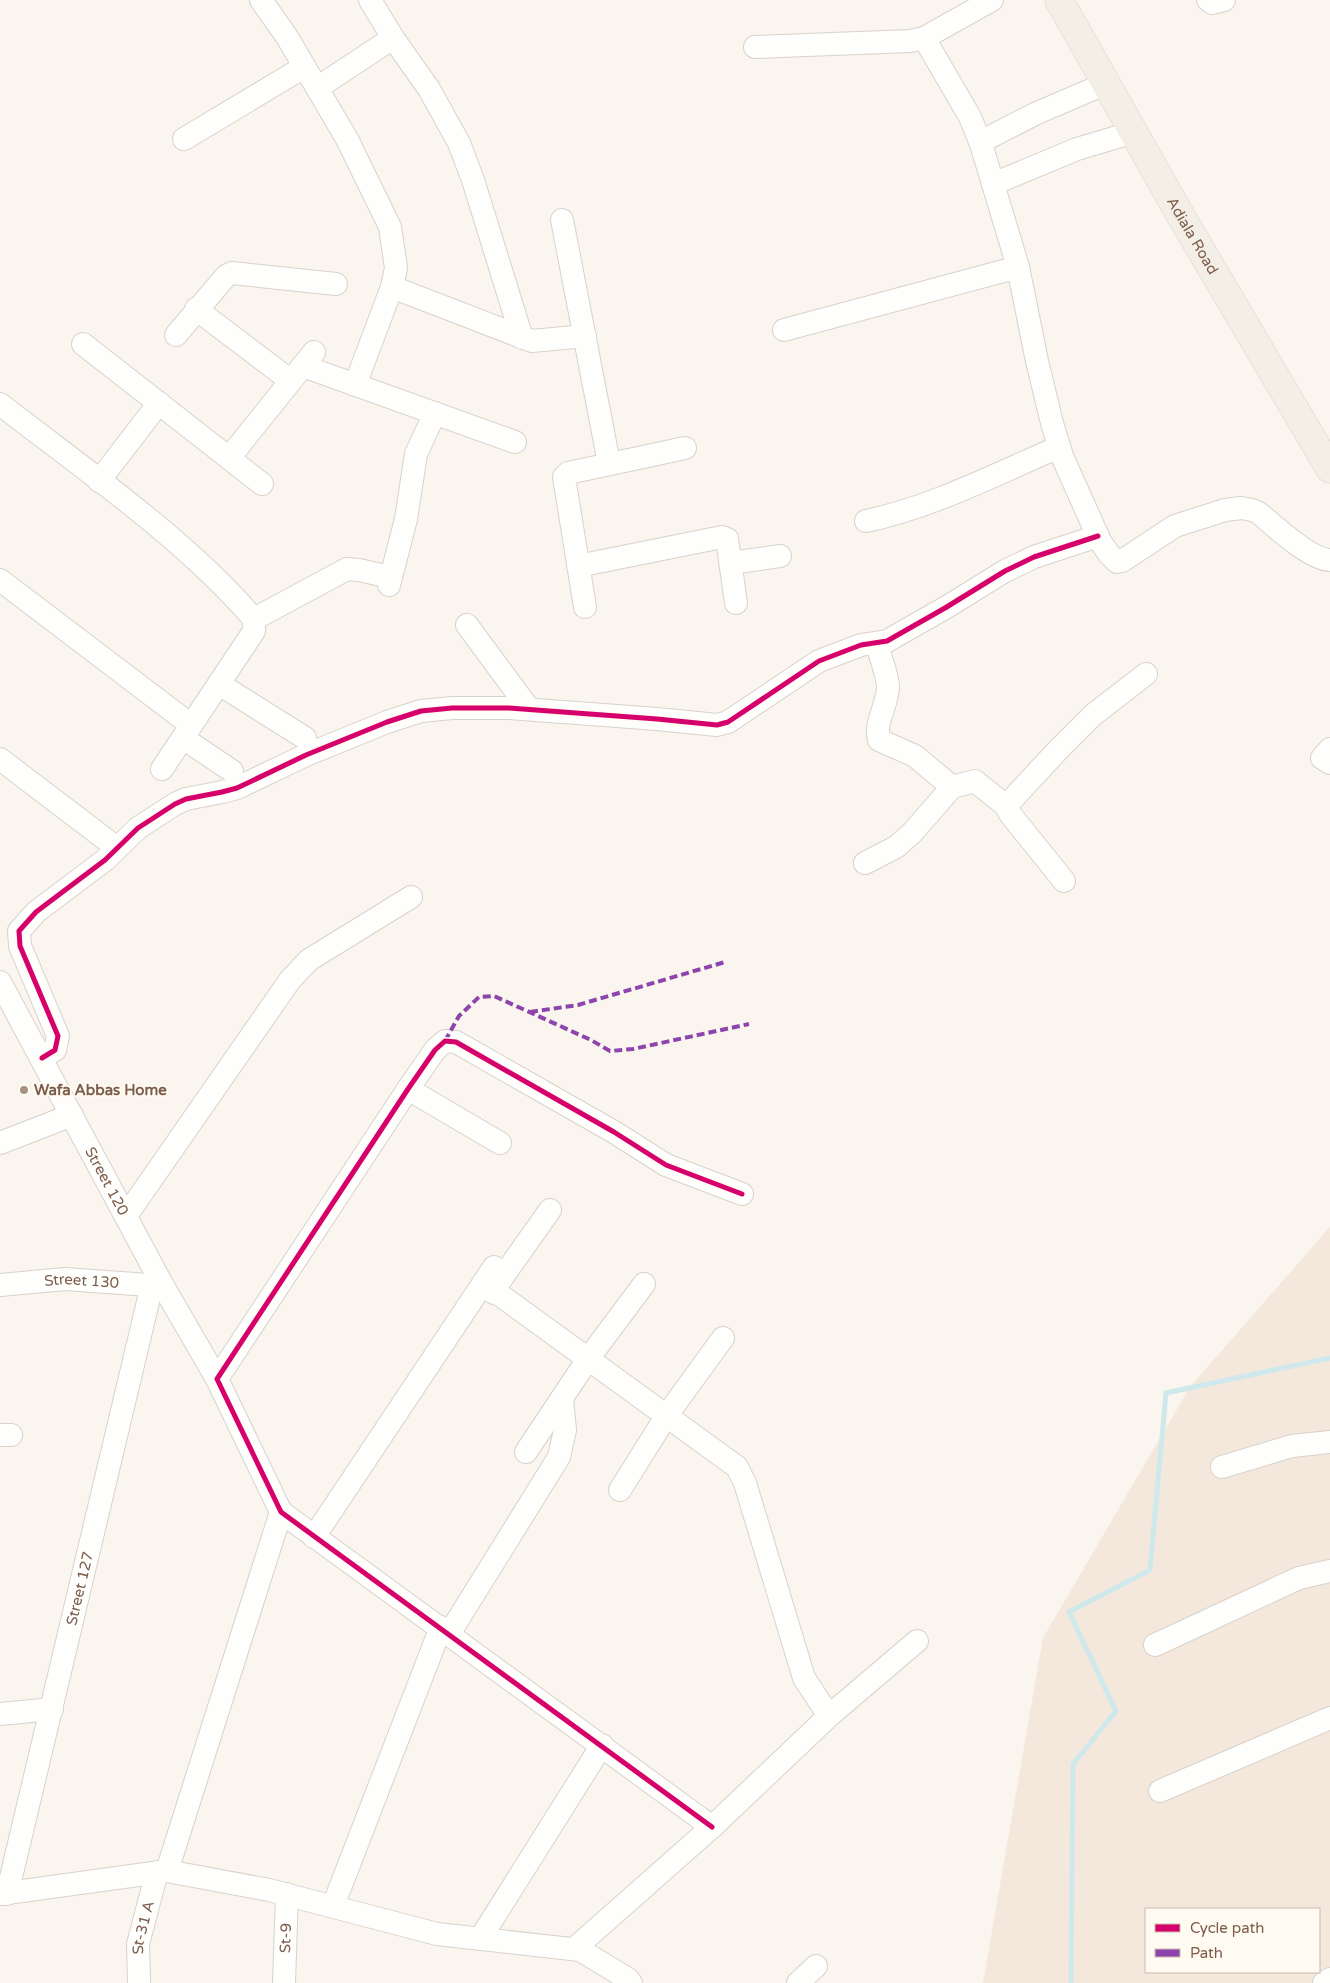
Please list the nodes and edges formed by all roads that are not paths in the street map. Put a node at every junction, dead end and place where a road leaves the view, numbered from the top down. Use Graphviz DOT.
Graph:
graph roads {
  1 [pos="261,0"];
  2 [pos="370,0"];
  3 [pos="992,0"];
  4 [pos="1059,0"];
  5 [pos="1080,0"];
  6 [pos="1208,0"];
  7 [pos="1224,0"];
  8 [pos="393,38"];
  9 [pos="924,38"];
  10 [pos="755,47"];
  11 [pos="304,67"];
  12 [pos="1107,84"];
  13 [pos="317,88"];
  14 [pos="1134,132"];
  15 [pos="184,139"];
  16 [pos="980,142"];
  17 [pos="993,184"];
  18 [pos="562,220"];
  19 [pos="1018,267"];
  20 [pos="336,284"];
  21 [pos="392,287"];
  22 [pos="196,309"];
  23 [pos="784,330"];
  24 [pos="176,335"];
  25 [pos="585,336"];
  26 [pos="522,338"];
  27 [pos="83,344"];
  28 [pos="302,366"];
  29 [pos="355,384"];
  30 [pos="159,403"];
  31 [pos="0,404"];
  32 [pos="435,413"];
  33 [pos="1330,434"];
  34 [pos="515,442"];
  35 [pos="1059,447"];
  36 [pos="685,448"];
  37 [pos="229,458"];
  38 [pos="609,463"];
  39 [pos="1330,469"];
  40 [pos="99,481"];
  41 [pos="262,484"];
  42 [pos="866,521"];
  43 [pos="1098,536"];
  44 [pos="780,556"];
  45 [pos="1330,560"];
  46 [pos="731,563"];
  47 [pos="578,566"];
  48 [pos="0,580"];
  49 [pos="736,603"];
  50 [pos="585,607"];
  51 [pos="254,619"];
  52 [pos="467,625"];
  53 [pos="877,644"];
  54 [pos="1146,674"];
  55 [pos="219,684"];
  56 [pos="529,709"];
  57 [pos="187,732"];
  58 [pos="305,738"];
  59 [pos="1330,750"];
  60 [pos="0,759"];
  61 [pos="1330,763"];
  62 [pos="162,769"];
  63 [pos="232,771"];
  64 [pos="952,787"];
  65 [pos="1006,806"];
  66 [pos="117,848"];
  67 [pos="865,863"];
  68 [pos="1064,882"];
  69 [pos="411,897"];
  70 [pos="2,990"];
  71 [pos="42,1058"];
  72 [pos="408,1089"];
  73 [pos="72,1115"];
  74 [pos="0,1143"];
  75 [pos="500,1143"];
  76 [pos="742,1194"];
  77 [pos="550,1210"];
  78 [pos="126,1216"];
  79 [pos="509,1246"];
  80 [pos="644,1284"];
  81 [pos="0,1285"];
  82 [pos="158,1285"];
  83 [pos="492,1292"];
  84 [pos="470,1302"];
  85 [pos="723,1338"];
  86 [pos="588,1359"];
  87 [pos="217,1379"];
  88 [pos="562,1398"];
  89 [pos="667,1415"];
  90 [pos="1330,1442"];
  91 [pos="526,1452"];
  92 [pos="1222,1466"];
  93 [pos="620,1490"];
  94 [pos="281,1512"];
  95 [pos="314,1537"];
  96 [pos="1330,1571"];
  97 [pos="445,1630"];
  98 [pos="916,1641"];
  99 [pos="1155,1645"];
  100 [pos="52,1709"];
  101 [pos="0,1714"];
  102 [pos="829,1716"];
  103 [pos="1330,1718"];
  104 [pos="602,1745"];
  105 [pos="1160,1791"];
  106 [pos="712,1827"];
  107 [pos="162,1871"];
  108 [pos="4,1894"];
  109 [pos="287,1894"];
  110 [pos="333,1906"];
  111 [pos="480,1939"];
  112 [pos="574,1950"];
  113 [pos="816,1966"];
  114 [pos="1330,1980"];
  115 [pos="139,1983"];
  116 [pos="284,1983"];
  117 [pos="631,1983"];
  118 [pos="798,1983"];
  119 [pos="1324,1983"];
  1 -- 11 [label="street"];
  2 -- 8 [label="street"];
  3 -- 9 [label="street"];
  4 -- 12 [label="main road, Adiala Road"];
  5 -- 33 [label="main road, Adiala Road"];
  6 -- 7 [label="street"];
  8 -- 13 [label="street"];
  8 -- 26 [label="street"];
  9 -- 10 [label="street"];
  9 -- 16 [label="street"];
  11 -- 13 [label="street"];
  11 -- 15 [label="street"];
  12 -- 14 [label="main road, Adiala Road"];
  12 -- 16 [label="street"];
  13 -- 21 [label="street"];
  14 -- 17 [label="street"];
  14 -- 39 [label="main road, Adiala Road"];
  16 -- 17 [label="street"];
  17 -- 19 [label="street"];
  18 -- 25 [label="street"];
  19 -- 23 [label="street"];
  19 -- 35 [label="street"];
  20 -- 22 [label="street"];
  21 -- 26 [label="street"];
  21 -- 29 [label="street"];
  22 -- 24 [label="street"];
  22 -- 28 [label="street"];
  25 -- 26 [label="street"];
  25 -- 38 [label="street"];
  27 -- 30 [label="street"];
  28 -- 29 [label="street"];
  28 -- 37 [label="street"];
  29 -- 32 [label="street"];
  30 -- 37 [label="street"];
  30 -- 40 [label="street"];
  31 -- 40 [label="street"];
  32 -- 34 [label="street"];
  32 -- 51 [label="street"];
  35 -- 42 [label="street"];
  35 -- 43 [label="street"];
  36 -- 38 [label="street"];
  37 -- 41 [label="street"];
  38 -- 47 [label="street"];
  40 -- 51 [label="street"];
  43 -- 45 [label="street"];
  43 -- 53 [label="street"];
  44 -- 46 [label="street"];
  46 -- 47 [label="street"];
  46 -- 49 [label="street"];
  47 -- 50 [label="street"];
  48 -- 57 [label="street"];
  51 -- 55 [label="street"];
  52 -- 56 [label="street"];
  53 -- 56 [label="street"];
  53 -- 64 [label="street"];
  54 -- 65 [label="street"];
  55 -- 57 [label="street"];
  55 -- 58 [label="street"];
  56 -- 66 [label="street"];
  57 -- 62 [label="street"];
  57 -- 63 [label="street"];
  59 -- 61 [label="street"];
  60 -- 66 [label="street"];
  64 -- 65 [label="street"];
  64 -- 67 [label="street"];
  65 -- 68 [label="street"];
  66 -- 71 [label="street"];
  69 -- 78 [label="street"];
  70 -- 71 [label="street, Street 120"];
  71 -- 73 [label="street, Street 120"];
  72 -- 75 [label="street"];
  72 -- 76 [label="street"];
  72 -- 87 [label="street"];
  73 -- 74 [label="street"];
  73 -- 78 [label="street, Street 120"];
  77 -- 83 [label="street"];
  78 -- 82 [label="street, Street 120"];
  79 -- 84 [label="street"];
  80 -- 86 [label="street"];
  81 -- 82 [label="street, Street 130"];
  82 -- 87 [label="street, Street 120"];
  82 -- 100 [label="street, Street 127"];
  83 -- 84 [label="street"];
  83 -- 86 [label="street"];
  84 -- 95 [label="street"];
  85 -- 89 [label="street"];
  86 -- 88 [label="street"];
  86 -- 89 [label="street"];
  87 -- 94 [label="street, Street 120"];
  88 -- 91 [label="street"];
  88 -- 97 [label="street"];
  89 -- 93 [label="street"];
  89 -- 102 [label="street"];
  90 -- 92 [label="street"];
  94 -- 95 [label="street"];
  94 -- 107 [label="street, St-31 A"];
  95 -- 97 [label="street"];
  96 -- 99 [label="street"];
  97 -- 104 [label="street"];
  97 -- 110 [label="street"];
  98 -- 102 [label="street"];
  100 -- 101 [label="street"];
  100 -- 108 [label="street, Street 127"];
  102 -- 106 [label="street"];
  103 -- 105 [label="street"];
  104 -- 106 [label="street"];
  104 -- 111 [label="street"];
  106 -- 112 [label="street"];
  107 -- 108 [label="street"];
  107 -- 109 [label="street"];
  107 -- 115 [label="street, St-31 A"];
  109 -- 110 [label="street"];
  109 -- 116 [label="street, St-9"];
  110 -- 111 [label="street"];
  111 -- 112 [label="street"];
  112 -- 117 [label="street"];
  113 -- 118 [label="street"];
  114 -- 119 [label="street"];
}
